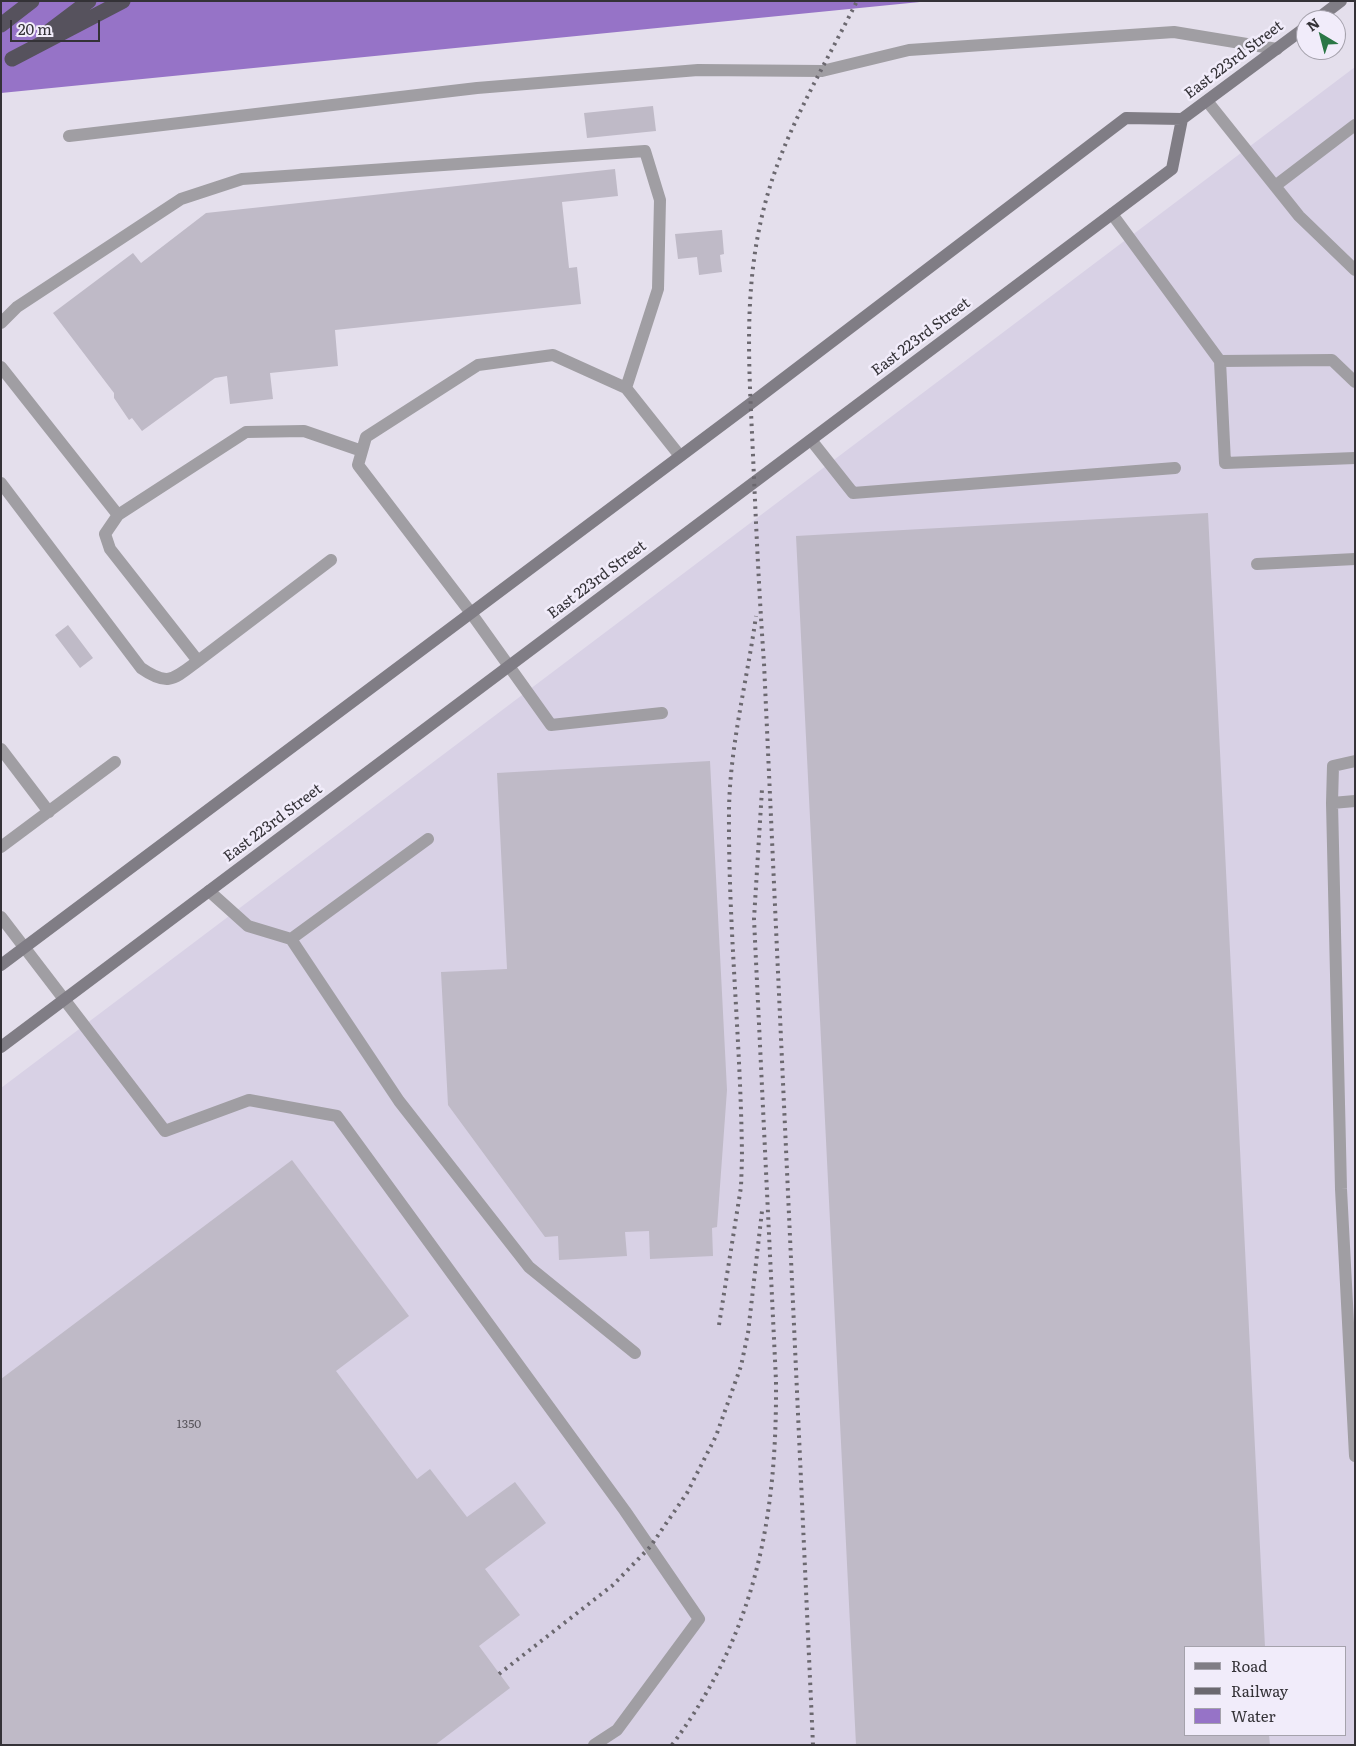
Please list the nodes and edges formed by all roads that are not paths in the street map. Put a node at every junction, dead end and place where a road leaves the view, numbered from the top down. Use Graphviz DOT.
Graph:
graph roads {
  1 [pos="32,1"];
  2 [pos="89,1"];
  3 [pos="123,1"];
  4 [pos="1341,1"];
  5 [pos="1329,10"];
  6 [pos="1,25"];
  7 [pos="1296,35"];
  8 [pos="1277,49"];
  9 [pos="7,63"];
  10 [pos="1207,101"];
  11 [pos="1182,119"];
  12 [pos="1355,125"];
  13 [pos="69,136"];
  14 [pos="1275,186"];
  15 [pos="1112,214"];
  16 [pos="1355,270"];
  17 [pos="1,323"];
  18 [pos="1220,361"];
  19 [pos="1,367"];
  20 [pos="1355,382"];
  21 [pos="626,388"];
  22 [pos="811,440"];
  23 [pos="362,451"];
  24 [pos="680,456"];
  25 [pos="1355,458"];
  26 [pos="1175,468"];
  27 [pos="1,483"];
  28 [pos="118,516"];
  29 [pos="1355,559"];
  30 [pos="331,560"];
  31 [pos="1258,564"];
  32 [pos="471,614"];
  33 [pos="198,661"];
  34 [pos="508,667"];
  35 [pos="662,713"];
  36 [pos="1,749"];
  37 [pos="1355,761"];
  38 [pos="115,762"];
  39 [pos="1355,800"];
  40 [pos="1332,803"];
  41 [pos="49,812"];
  42 [pos="428,839"];
  43 [pos="1,847"];
  44 [pos="209,891"];
  45 [pos="1,917"];
  46 [pos="291,939"];
  47 [pos="24,948"];
  48 [pos="1,966"];
  49 [pos="64,999"];
  50 [pos="1,1047"];
  51 [pos="635,1353"];
  52 [pos="1355,1456"];
  53 [pos="594,1745"];
  1 -- 6 [label="highway"];
  2 -- 9 [label="highway"];
  3 -- 9 [label="highway"];
  4 -- 5 [label="main road"];
  7 -- 8 [label="main road, East 223rd Street"];
  8 -- 10 [label="main road, East 223rd Street"];
  8 -- 13 [label="lane"];
  10 -- 11 [label="main road, East 223rd Street"];
  10 -- 14 [label="lane"];
  11 -- 15 [label="main road, East 223rd Street"];
  11 -- 24 [label="main road, East 223rd Street"];
  12 -- 14 [label="lane"];
  14 -- 16 [label="lane"];
  15 -- 18 [label="lane"];
  15 -- 22 [label="main road, East 223rd Street"];
  17 -- 21 [label="lane"];
  18 -- 20 [label="lane"];
  18 -- 25 [label="lane"];
  19 -- 28 [label="lane"];
  21 -- 23 [label="lane"];
  21 -- 24 [label="lane"];
  22 -- 26 [label="lane"];
  22 -- 34 [label="main road, East 223rd Street"];
  23 -- 28 [label="lane"];
  23 -- 32 [label="lane"];
  24 -- 32 [label="main road, East 223rd Street"];
  27 -- 33 [label="lane"];
  28 -- 33 [label="lane"];
  29 -- 31 [label="lane"];
  30 -- 33 [label="lane"];
  32 -- 34 [label="lane"];
  32 -- 47 [label="main road, East 223rd Street"];
  34 -- 35 [label="lane"];
  34 -- 44 [label="main road, East 223rd Street"];
  36 -- 41 [label="lane"];
  37 -- 40 [label="lane"];
  38 -- 41 [label="lane"];
  39 -- 40 [label="lane"];
  40 -- 52 [label="lane"];
  41 -- 43 [label="lane"];
  42 -- 46 [label="lane"];
  44 -- 46 [label="lane"];
  44 -- 49 [label="main road, East 223rd Street"];
  45 -- 47 [label="lane"];
  46 -- 51 [label="lane"];
  47 -- 48 [label="main road, East 223rd Street"];
  47 -- 49 [label="lane"];
  49 -- 50 [label="main road, East 223rd Street"];
  49 -- 53 [label="lane"];
}
